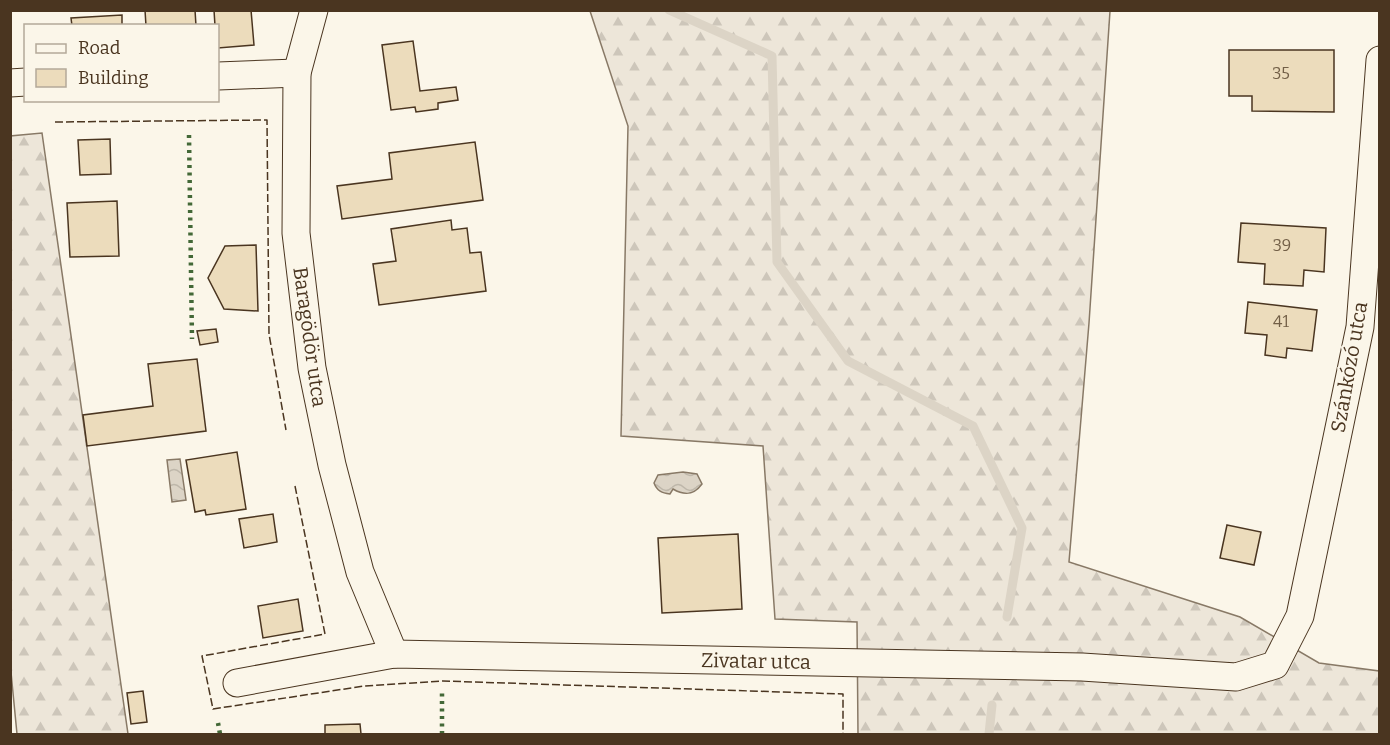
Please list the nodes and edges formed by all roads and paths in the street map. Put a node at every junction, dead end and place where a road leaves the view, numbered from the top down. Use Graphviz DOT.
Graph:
graph roads {
  1 [pos="314,10"];
  2 [pos="1380,60"];
  3 [pos="297,73"];
  4 [pos="219,76"];
  5 [pos="394,654"];
  6 [pos="1275,665"];
  7 [pos="237,683"];
  1 -- 3 [label="street, Baragödör utca"];
  2 -- 6 [label="street, Szánkózó utca"];
  3 -- 4 [label="street"];
  3 -- 5 [label="street, Baragödör utca"];
  5 -- 6 [label="street, Zivatar utca"];
  5 -- 7 [label="street, Zivatar utca"];
}
